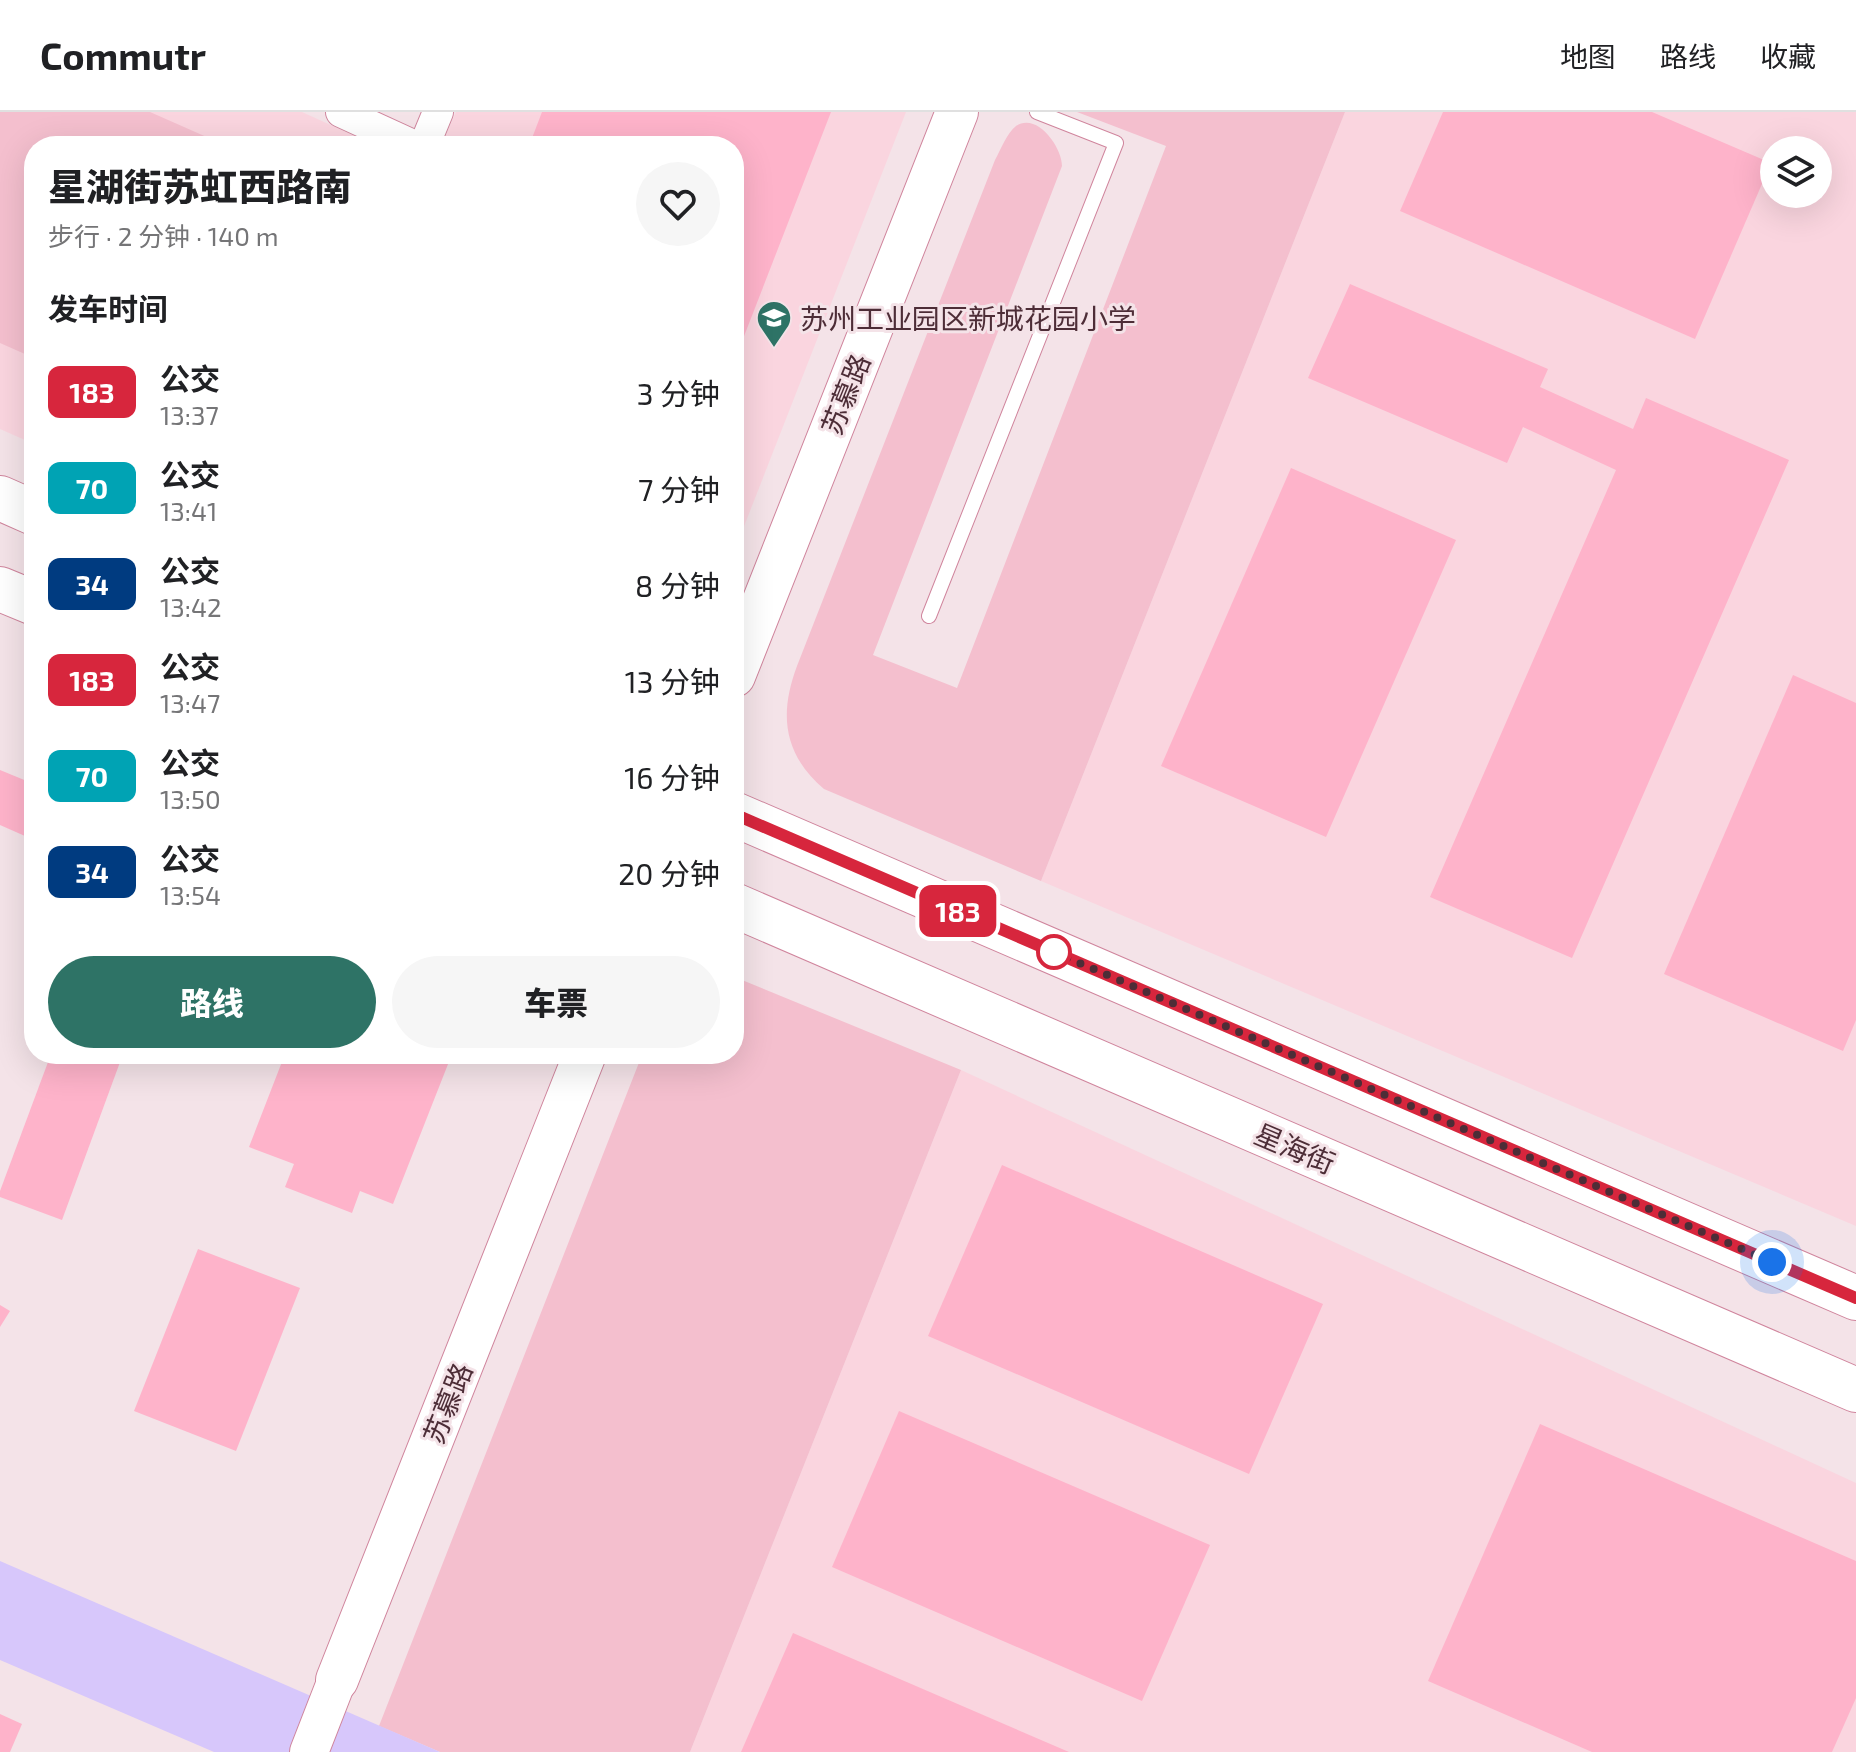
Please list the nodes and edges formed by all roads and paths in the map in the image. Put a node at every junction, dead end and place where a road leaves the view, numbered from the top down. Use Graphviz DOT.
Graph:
graph roads {
  1 [pos="341,112"];
  2 [pos="438,112"];
  3 [pos="957,112"];
  4 [pos="1037,112"];
  5 [pos="393,136"];
  6 [pos="428,136"];
  7 [pos="0,498"];
  8 [pos="24,509"];
  9 [pos="0,589"];
  10 [pos="24,599"];
  11 [pos="929,616"];
  12 [pos="744,651"];
  13 [pos="744,818"];
  14 [pos="744,909"];
  15 [pos="581,1064"];
  16 [pos="1856,1298"];
  17 [pos="1856,1390"];
  18 [pos="337,1680"];
  19 [pos="309,1752"];
  1 -- 5 [label="street"];
  2 -- 6 [label="street"];
  3 -- 12 [label="main road, 苏慕路"];
  4 -- 11 [label="lane"];
  7 -- 8 [label="main road"];
  9 -- 10 [label="main road"];
  13 -- 16 [label="main road"];
  14 -- 17 [label="main road, 星海街"];
  15 -- 18 [label="main road, 苏慕路"];
  18 -- 19 [label="street, 苏慕路"];
}
